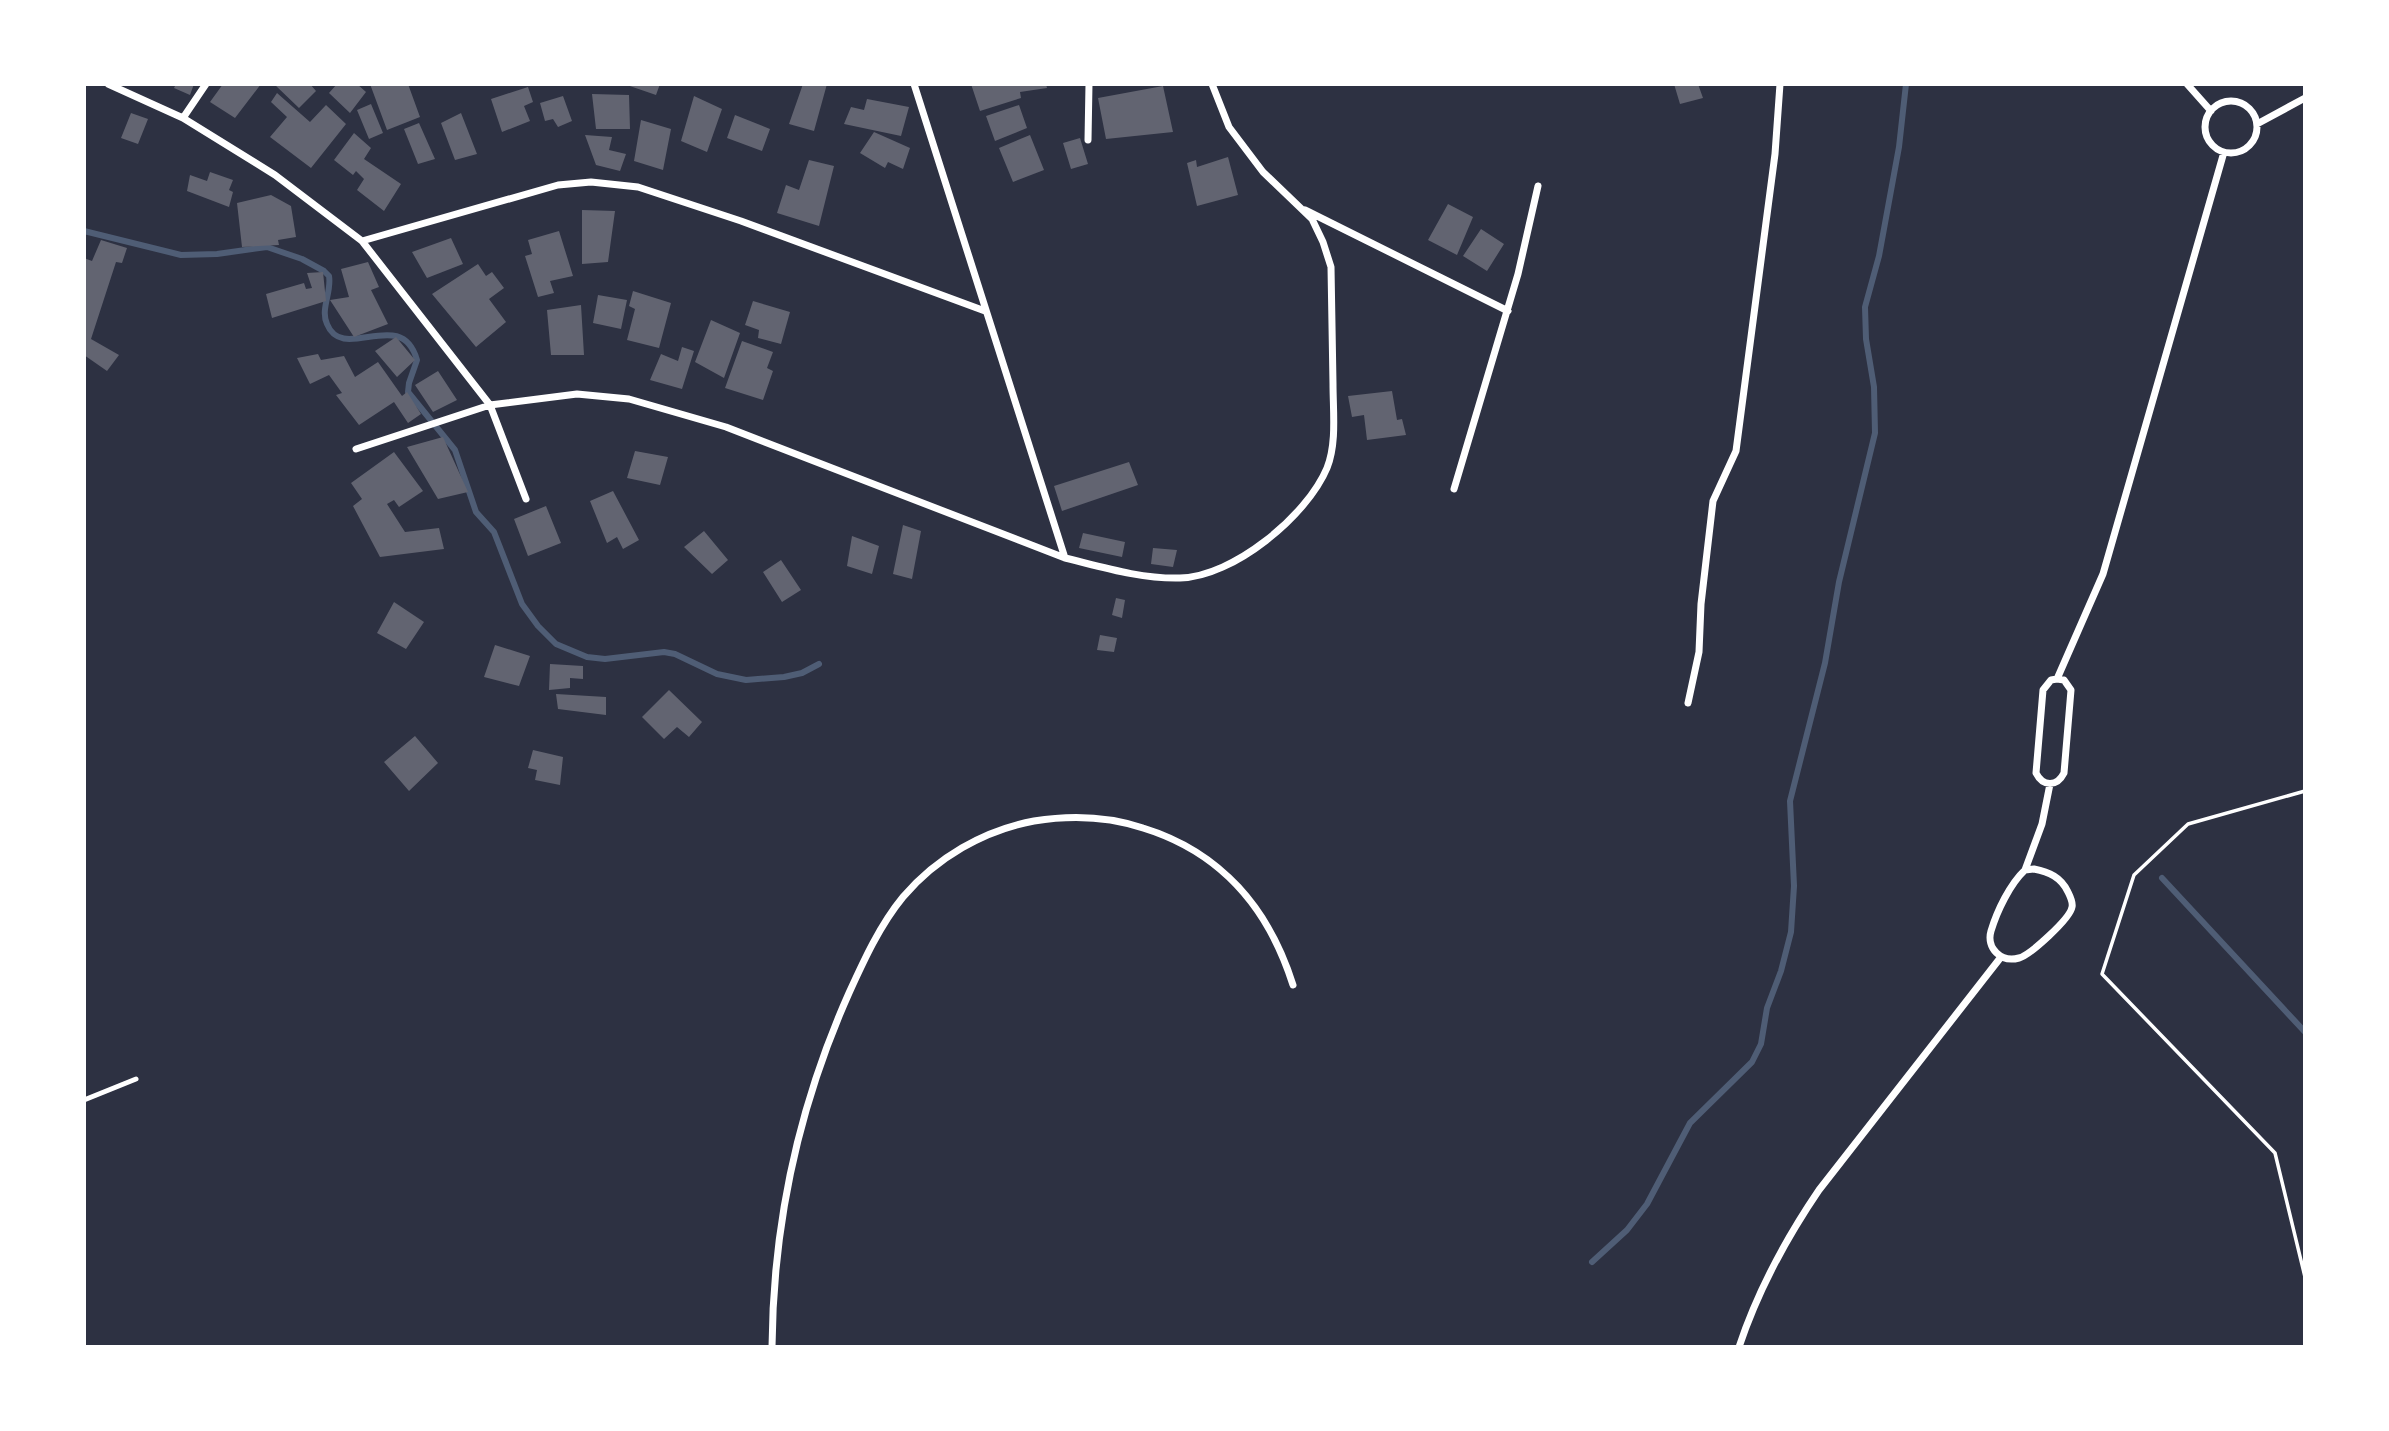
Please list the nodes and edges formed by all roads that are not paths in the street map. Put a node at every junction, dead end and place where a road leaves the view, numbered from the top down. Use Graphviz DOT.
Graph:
graph roads {
  1 [pos="108,84"];
  2 [pos="206,84"];
  3 [pos="914,84"];
  4 [pos="1088,84"];
  5 [pos="1212,84"];
  6 [pos="1780,84"];
  7 [pos="2187,84"];
  8 [pos="2305,98"];
  9 [pos="2211,111"];
  10 [pos="183,118"];
  11 [pos="2257,124"];
  12 [pos="1088,140"];
  13 [pos="2224,152"];
  14 [pos="1538,186"];
  15 [pos="1298,206"];
  16 [pos="362,241"];
  17 [pos="985,311"];
  18 [pos="1507,311"];
  19 [pos="490,405"];
  20 [pos="356,449"];
  21 [pos="1454,489"];
  22 [pos="526,499"];
  23 [pos="1065,558"];
  24 [pos="2057,679"];
  25 [pos="1688,703"];
  26 [pos="2050,784"];
  27 [pos="2025,870"];
  28 [pos="2001,957"];
  29 [pos="1293,985"];
  30 [pos="136,1079"];
  31 [pos="84,1100"];
  32 [pos="772,1347"];
  33 [pos="1739,1347"];
  1 -- 10 [label="street"];
  2 -- 10 [label="street"];
  3 -- 17 [label="street"];
  4 -- 12 [label="street"];
  5 -- 15 [label="street"];
  6 -- 25 [label="street"];
  7 -- 9 [label="street"];
  8 -- 11 [label="street"];
  9 -- 11 [label="street"];
  9 -- 13 [label="street"];
  10 -- 16 [label="street"];
  11 -- 13 [label="street"];
  13 -- 24 [label="street"];
  14 -- 18 [label="street"];
  15 -- 18 [label="street"];
  15 -- 23 [label="street"];
  16 -- 17 [label="street"];
  16 -- 19 [label="street"];
  17 -- 23 [label="street"];
  18 -- 21 [label="street"];
  19 -- 20 [label="street"];
  19 -- 22 [label="street"];
  19 -- 23 [label="street"];
  24 -- 26 [label="street"];
  24 -- 26 [label="street"];
  26 -- 27 [label="street"];
  27 -- 28 [label="street"];
  27 -- 28 [label="street"];
  28 -- 33 [label="street"];
  29 -- 32 [label="street"];
  30 -- 31 [label="lane"];
}
